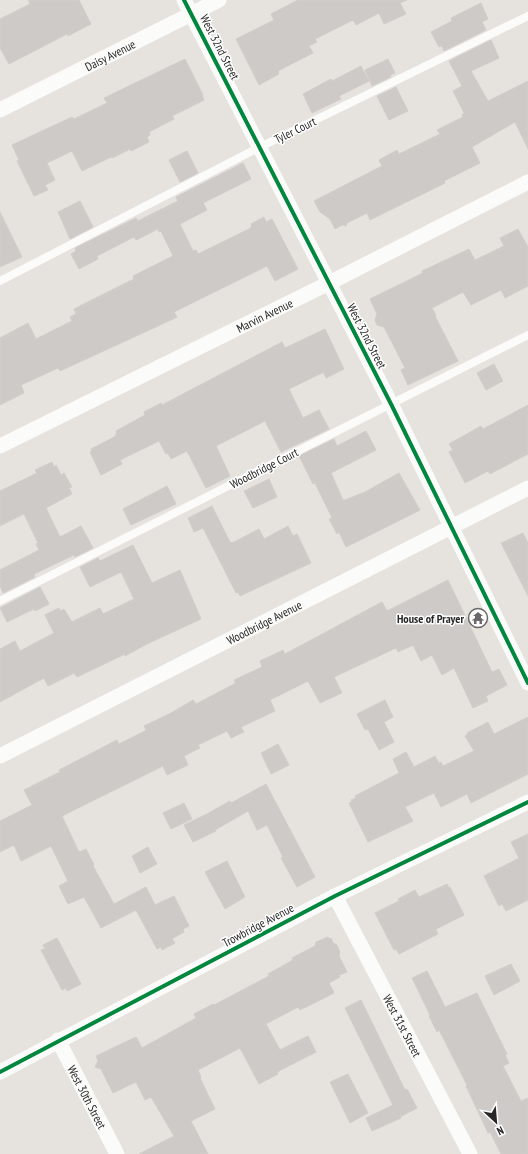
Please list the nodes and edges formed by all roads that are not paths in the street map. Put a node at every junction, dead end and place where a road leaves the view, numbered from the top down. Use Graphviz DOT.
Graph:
graph roads {
  1 [pos="184,0"];
  2 [pos="219,0"];
  3 [pos="192,14"];
  4 [pos="528,16"];
  5 [pos="0,110"];
  6 [pos="260,147"];
  7 [pos="528,182"];
  8 [pos="0,281"];
  9 [pos="329,283"];
  10 [pos="528,335"];
  11 [pos="391,404"];
  12 [pos="0,446"];
  13 [pos="528,488"];
  14 [pos="450,527"];
  15 [pos="0,601"];
  16 [pos="528,683"];
  17 [pos="0,756"];
  18 [pos="528,802"];
  19 [pos="335,896"];
  20 [pos="58,1040"];
  21 [pos="0,1072"];
  22 [pos="117,1154"];
  23 [pos="470,1154"];
  1 -- 3 [label="street, West 32nd Street"];
  2 -- 3 [label="street, Daisy Avenue"];
  3 -- 5 [label="street, Daisy Avenue"];
  3 -- 6 [label="street, West 32nd Street"];
  4 -- 6 [label="lane, Tyler Court"];
  6 -- 8 [label="lane, Tyler Court"];
  6 -- 9 [label="street, West 32nd Street"];
  7 -- 9 [label="street, Marvin Avenue"];
  9 -- 11 [label="street, West 32nd Street"];
  9 -- 12 [label="street, Marvin Avenue"];
  10 -- 11 [label="lane, Woodbridge Court"];
  11 -- 14 [label="street, West 32nd Street"];
  11 -- 15 [label="lane, Woodbridge Court"];
  13 -- 14 [label="street, Woodbridge Avenue"];
  14 -- 16 [label="street, West 32nd Street"];
  14 -- 17 [label="street, Woodbridge Avenue"];
  18 -- 19 [label="street, Trowbridge Avenue"];
  19 -- 20 [label="street, Trowbridge Avenue"];
  19 -- 23 [label="street, West 31st Street"];
  20 -- 21 [label="street, Trowbridge Avenue"];
  20 -- 22 [label="street, West 30th Street"];
}
